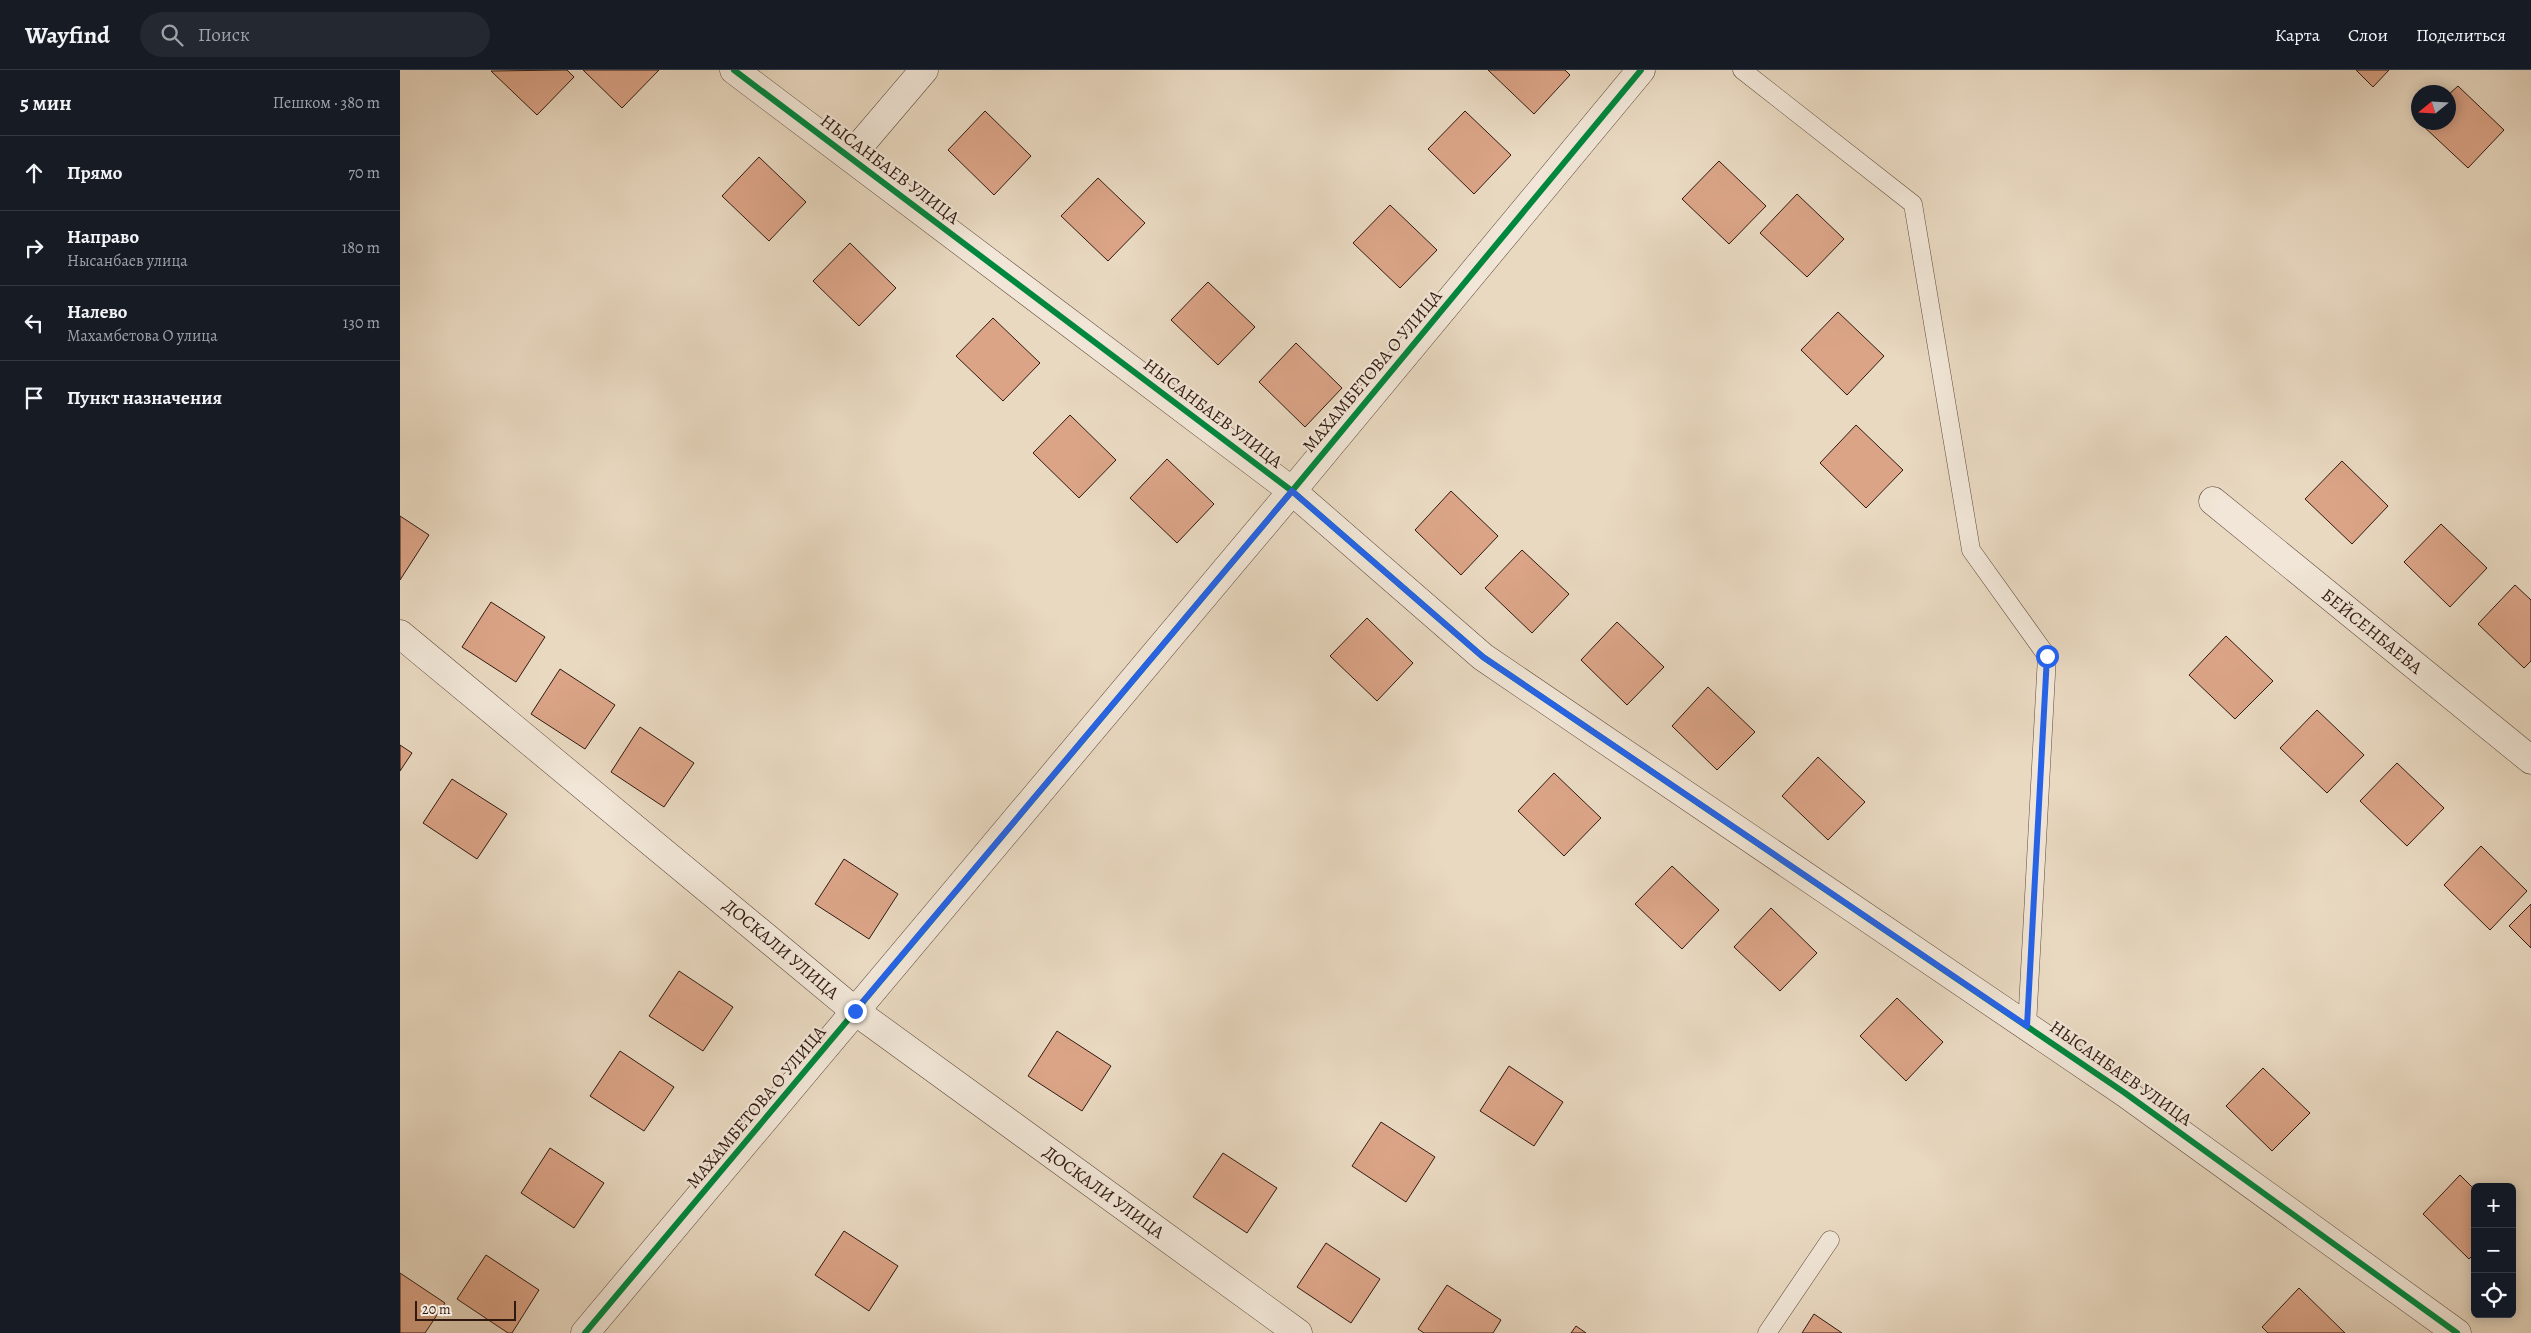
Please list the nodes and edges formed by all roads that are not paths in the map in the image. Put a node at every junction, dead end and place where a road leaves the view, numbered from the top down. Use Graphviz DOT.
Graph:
graph roads {
  1 [pos="734,70"];
  2 [pos="924,70"];
  3 [pos="1641,70"];
  4 [pos="1742,70"];
  5 [pos="850,157"];
  6 [pos="1292,491"];
  7 [pos="2213,501"];
  8 [pos="400,634"];
  9 [pos="2531,760"];
  10 [pos="855,1011"];
  11 [pos="2027,1026"];
  12 [pos="1830,1240"];
  13 [pos="585,1333"];
  14 [pos="1298,1333"];
  15 [pos="1767,1333"];
  16 [pos="2457,1333"];
  1 -- 5 [label="street, НЫСАНБАЕВ УЛИЦА"];
  2 -- 5 [label="street"];
  3 -- 6 [label="street, МАХАМБЕТОВА О УЛИЦА"];
  4 -- 11 [label="lane"];
  5 -- 6 [label="street, НЫСАНБАЕВ УЛИЦА"];
  6 -- 10 [label="street, МАХАМБЕТОВА О УЛИЦА"];
  6 -- 11 [label="street, НЫСАНБАЕВ УЛИЦА"];
  7 -- 9 [label="street, БЕЙСЕНБАЕВА"];
  8 -- 10 [label="street, ДОСКАЛИ УЛИЦА"];
  10 -- 13 [label="street, МАХАМБЕТОВА О УЛИЦА"];
  10 -- 14 [label="street, ДОСКАЛИ УЛИЦА"];
  11 -- 16 [label="street, НЫСАНБАЕВ УЛИЦА"];
  12 -- 15 [label="lane"];
}
